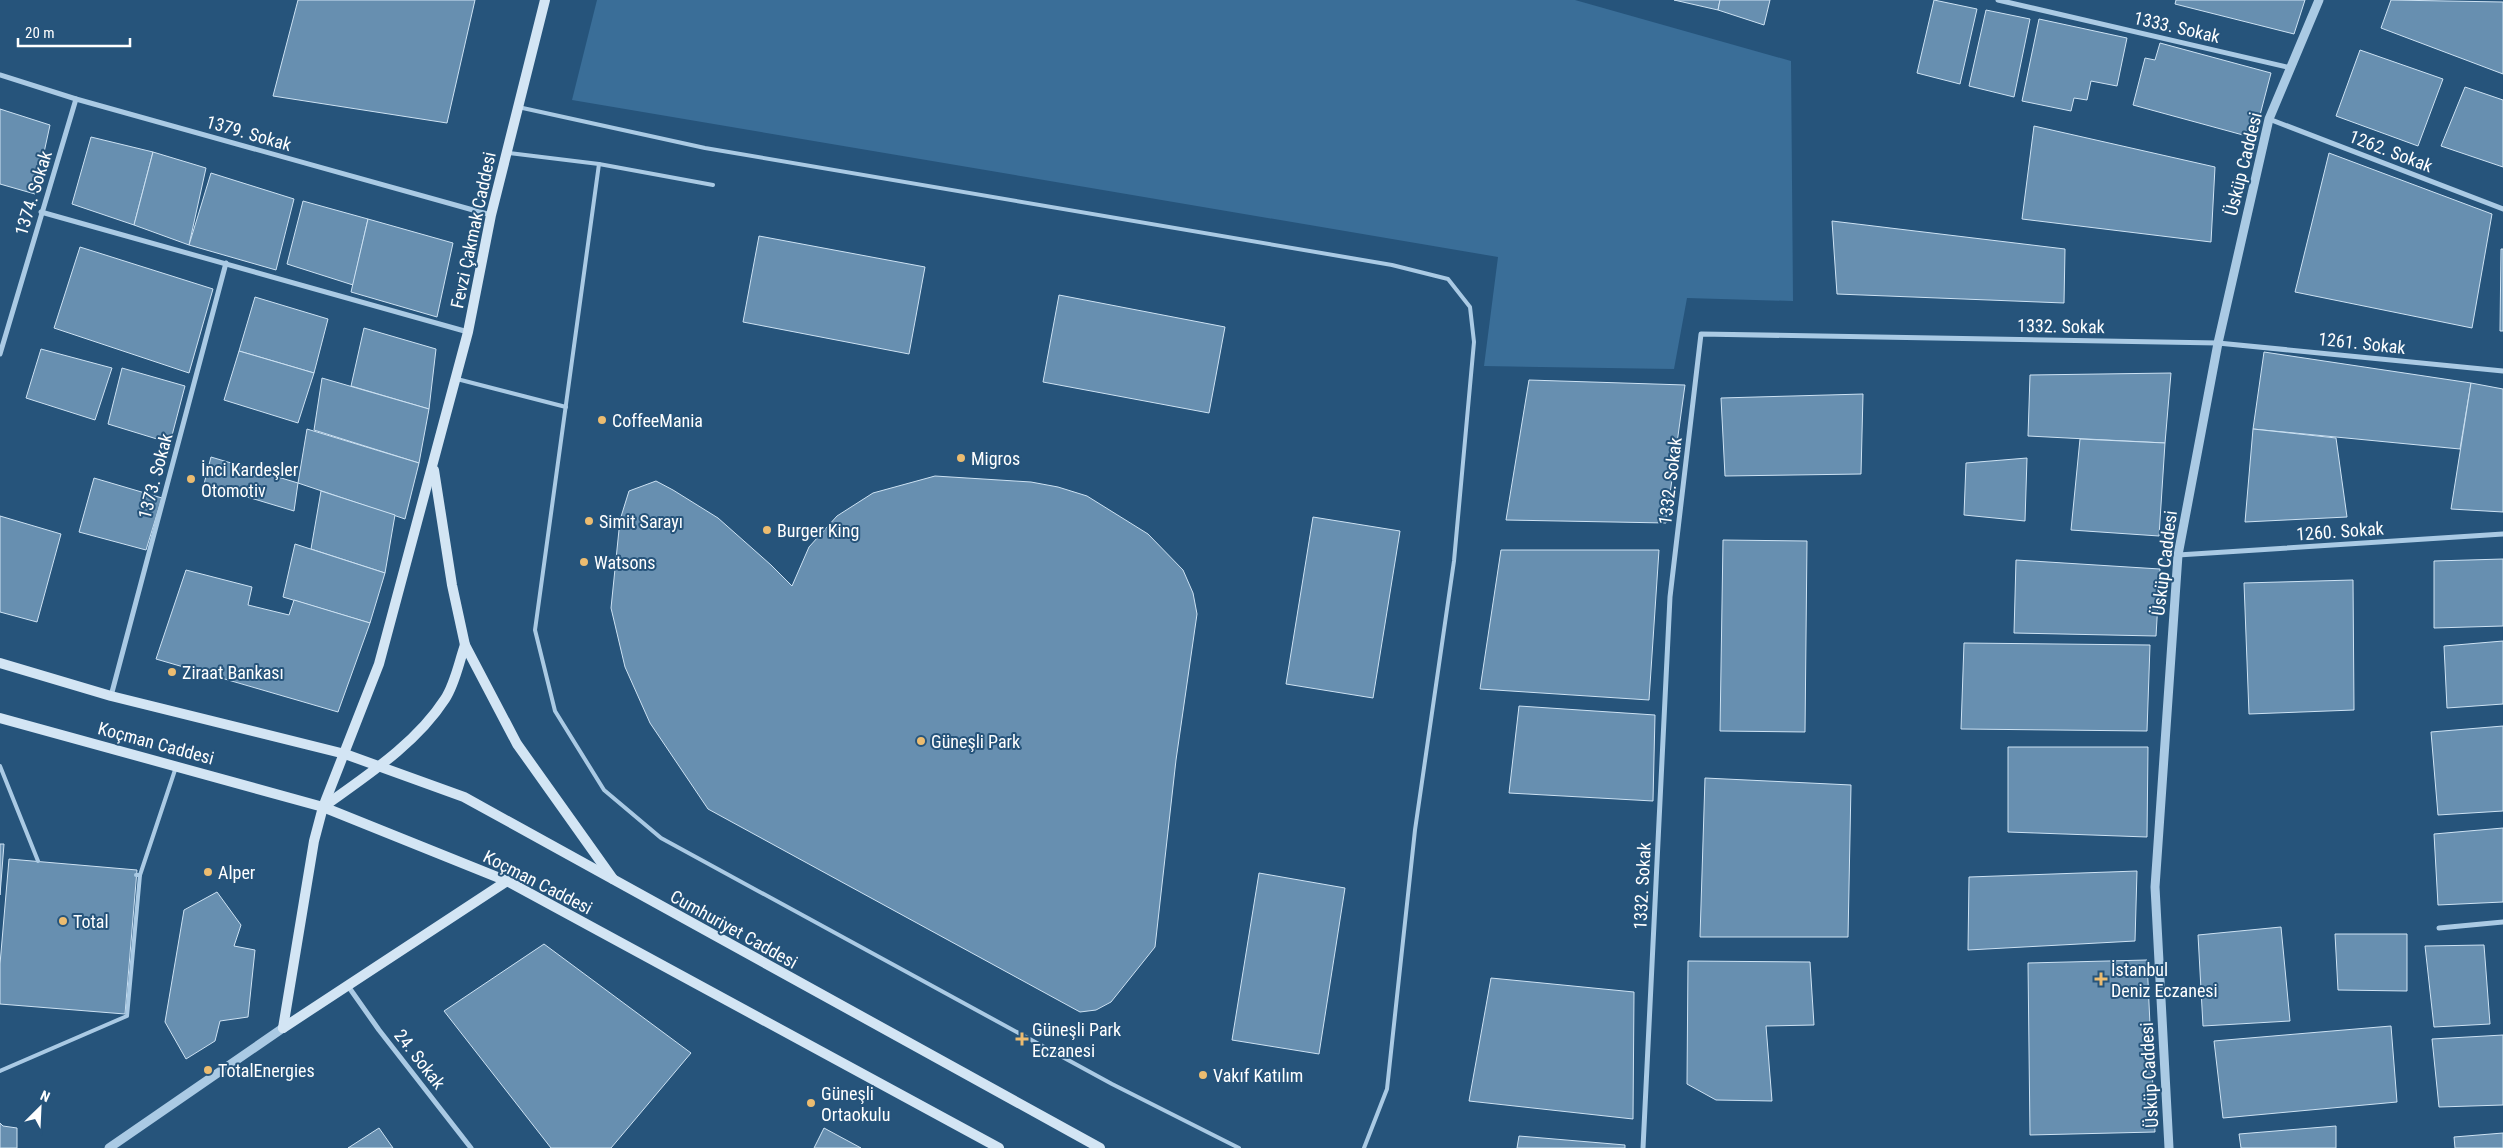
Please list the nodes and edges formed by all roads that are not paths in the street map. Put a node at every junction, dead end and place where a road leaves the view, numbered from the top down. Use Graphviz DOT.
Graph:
graph roads {
  1 [pos="545,0"];
  2 [pos="1998,0"];
  3 [pos="2319,0"];
  4 [pos="2291,68"];
  5 [pos="0,75"];
  6 [pos="76,99"];
  7 [pos="518,107"];
  8 [pos="2270,119"];
  9 [pos="507,153"];
  10 [pos="599,164"];
  11 [pos="713,185"];
  12 [pos="2503,209"];
  13 [pos="42,212"];
  14 [pos="491,215"];
  15 [pos="226,263"];
  16 [pos="468,332"];
  17 [pos="2218,343"];
  18 [pos="0,354"];
  19 [pos="2503,371"];
  20 [pos="456,379"];
  21 [pos="566,407"];
  22 [pos="433,466"];
  23 [pos="2503,534"];
  24 [pos="2178,554"];
  25 [pos="465,645"];
  26 [pos="0,663"];
  27 [pos="111,696"];
  28 [pos="0,718"];
  29 [pos="345,754"];
  30 [pos="176,765"];
  31 [pos="0,766"];
  32 [pos="379,767"];
  33 [pos="323,807"];
  34 [pos="38,862"];
  35 [pos="507,880"];
  36 [pos="614,881"];
  37 [pos="2503,922"];
  38 [pos="2438,928"];
  39 [pos="348,986"];
  40 [pos="283,1028"];
  41 [pos="0,1071"];
  42 [pos="109,1148"];
  43 [pos="471,1148"];
  44 [pos="999,1148"];
  45 [pos="1100,1148"];
  46 [pos="1239,1148"];
  47 [pos="1364,1148"];
  48 [pos="1642,1148"];
  49 [pos="2169,1148"];
  1 -- 7 [label="main road, Fevzi Çakmak Caddesi"];
  2 -- 4 [label="street, 1333. Sokak"];
  3 -- 4 [label="street, Üsküp Caddesi"];
  4 -- 8 [label="street, Üsküp Caddesi"];
  5 -- 6 [label="street, 1379. Sokak"];
  6 -- 13 [label="street, 1374. Sokak"];
  6 -- 14 [label="street, 1379. Sokak"];
  7 -- 9 [label="main road, Fevzi Çakmak Caddesi"];
  7 -- 47 [label="lane"];
  8 -- 12 [label="street, 1262. Sokak"];
  8 -- 17 [label="street, Üsküp Caddesi"];
  9 -- 10 [label="lane"];
  9 -- 14 [label="main road, Fevzi Çakmak Caddesi"];
  10 -- 11 [label="lane"];
  10 -- 21 [label="lane"];
  13 -- 15 [label="street"];
  13 -- 18 [label="street, 1374. Sokak"];
  14 -- 16 [label="main road, Fevzi Çakmak Caddesi"];
  15 -- 16 [label="street"];
  15 -- 27 [label="street, 1373. Sokak"];
  16 -- 20 [label="main road, Fevzi Çakmak Caddesi"];
  17 -- 19 [label="street, 1261. Sokak"];
  17 -- 24 [label="street, Üsküp Caddesi"];
  17 -- 48 [label="street, 1332. Sokak"];
  20 -- 21 [label="lane"];
  20 -- 22 [label="main road, Fevzi Çakmak Caddesi"];
  21 -- 46 [label="lane"];
  22 -- 25 [label="main road"];
  22 -- 29 [label="main road, Fevzi Çakmak Caddesi"];
  23 -- 24 [label="street, 1260. Sokak"];
  24 -- 49 [label="street, Üsküp Caddesi"];
  25 -- 32 [label="main road"];
  25 -- 36 [label="main road"];
  26 -- 27 [label="main road, Koçman Caddesi"];
  27 -- 29 [label="main road, Koçman Caddesi"];
  28 -- 30 [label="main road, Koçman Caddesi"];
  29 -- 32 [label="main road, Cumhuriyet Caddesi"];
  29 -- 33 [label="main road, Fevzi Çakmak Caddesi"];
  30 -- 33 [label="main road, Koçman Caddesi"];
  30 -- 41 [label="lane"];
  31 -- 34 [label="lane"];
  32 -- 33 [label="main road"];
  32 -- 36 [label="main road, Cumhuriyet Caddesi"];
  33 -- 35 [label="main road, Koçman Caddesi"];
  33 -- 40 [label="main road, Fevzi Çakmak Caddesi"];
  35 -- 39 [label="main road"];
  35 -- 44 [label="main road, Koçman Caddesi"];
  36 -- 45 [label="main road, Cumhuriyet Caddesi"];
  37 -- 38 [label="street"];
  39 -- 40 [label="main road"];
  39 -- 43 [label="street, 24. Sokak"];
  40 -- 42 [label="street"];
}
